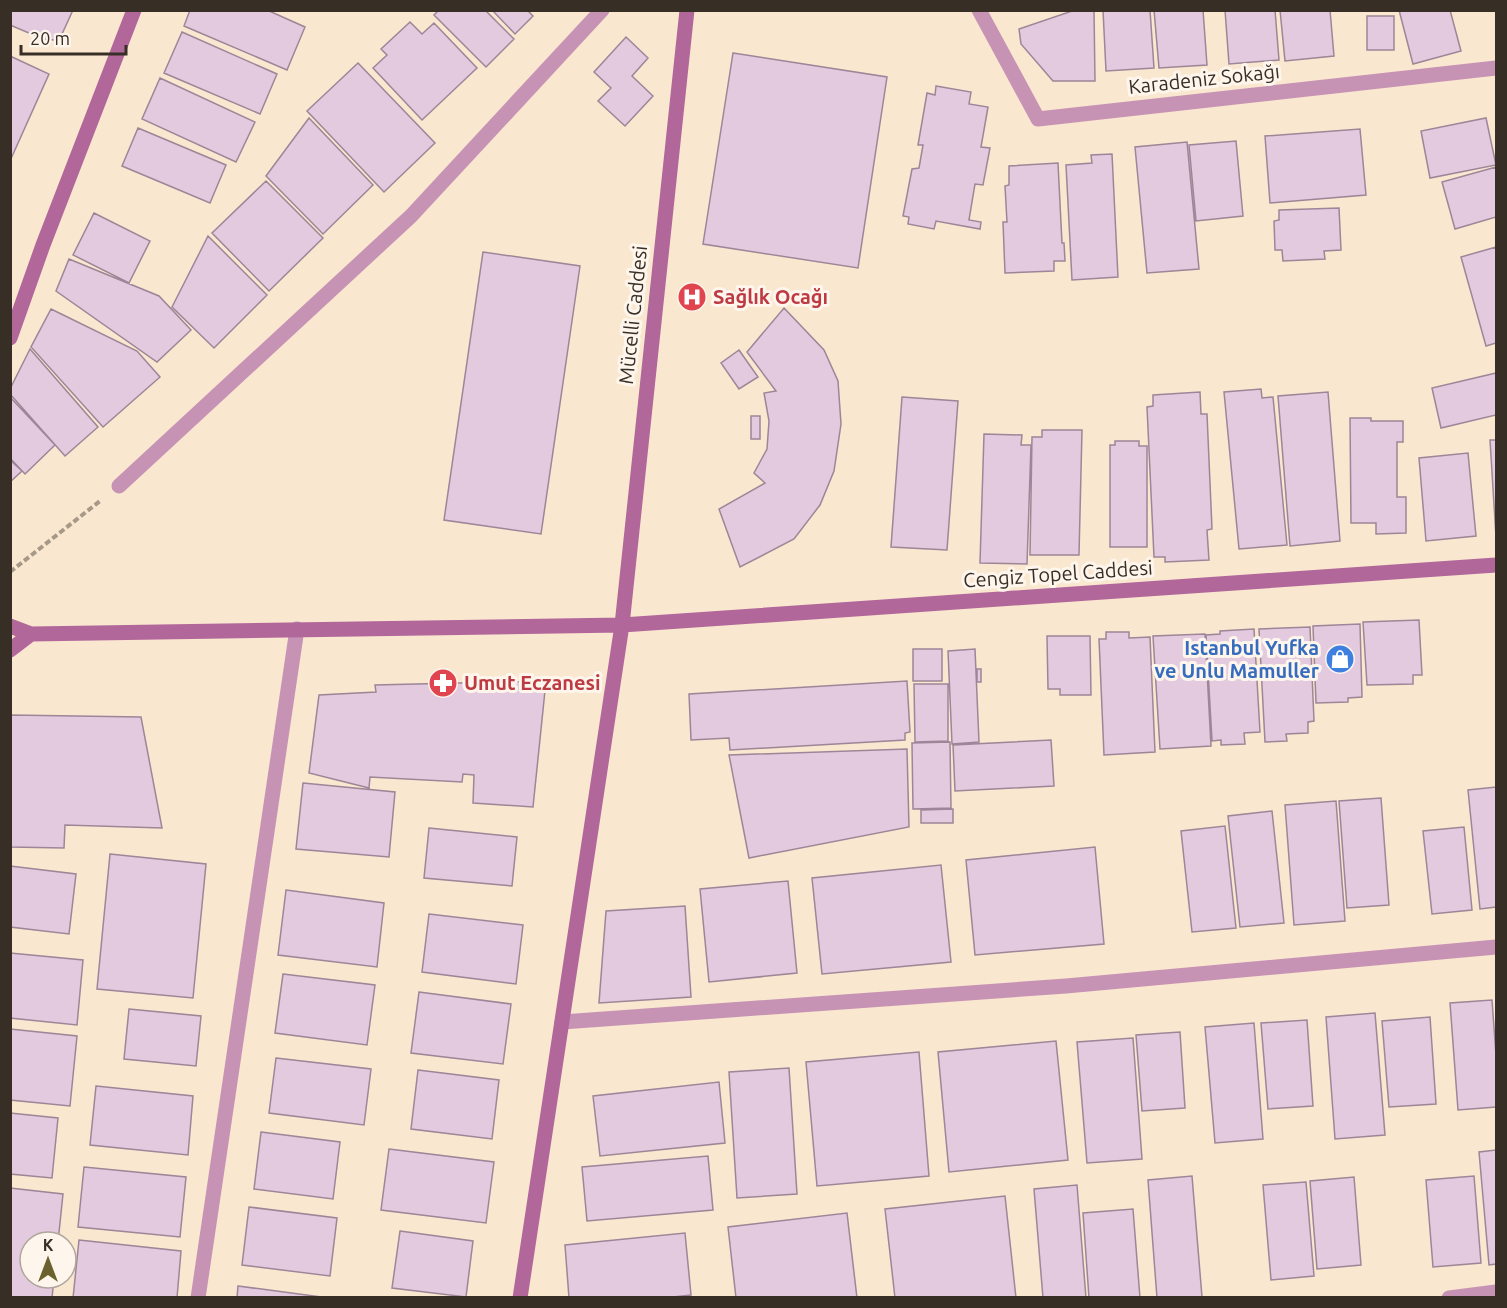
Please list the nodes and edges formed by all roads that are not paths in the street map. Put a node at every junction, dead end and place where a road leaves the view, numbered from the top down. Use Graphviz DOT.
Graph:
graph roads {
  1 [pos="134,10"];
  2 [pos="602,10"];
  3 [pos="687,10"];
  4 [pos="979,10"];
  5 [pos="1497,68"];
  6 [pos="43,245"];
  7 [pos="10,308"];
  8 [pos="10,338"];
  9 [pos="119,486"];
  10 [pos="1497,566"];
  11 [pos="622,625"];
  12 [pos="10,626"];
  13 [pos="297,629"];
  14 [pos="31,634"];
  15 [pos="10,650"];
  16 [pos="1497,947"];
  17 [pos="562,1022"];
  18 [pos="1497,1292"];
  19 [pos="198,1298"];
  20 [pos="520,1298"];
  21 [pos="1449,1298"];
  1 -- 6 [label="main road"];
  2 -- 9 [label="street"];
  3 -- 11 [label="main road, Mücelli Caddesi"];
  4 -- 5 [label="street, Karadeniz Sokağı"];
  6 -- 7 [label="main road"];
  6 -- 8 [label="main road"];
  10 -- 11 [label="main road, Cengiz Topel Caddesi"];
  11 -- 13 [label="main road, Cengiz Topel Caddesi"];
  11 -- 17 [label="main road, Mücelli Caddesi"];
  12 -- 14 [label="main road"];
  13 -- 14 [label="main road, Cengiz Topel Caddesi"];
  13 -- 19 [label="street"];
  14 -- 15 [label="main road"];
  16 -- 17 [label="street"];
  17 -- 20 [label="main road, Mücelli Caddesi"];
  18 -- 21 [label="street"];
}
